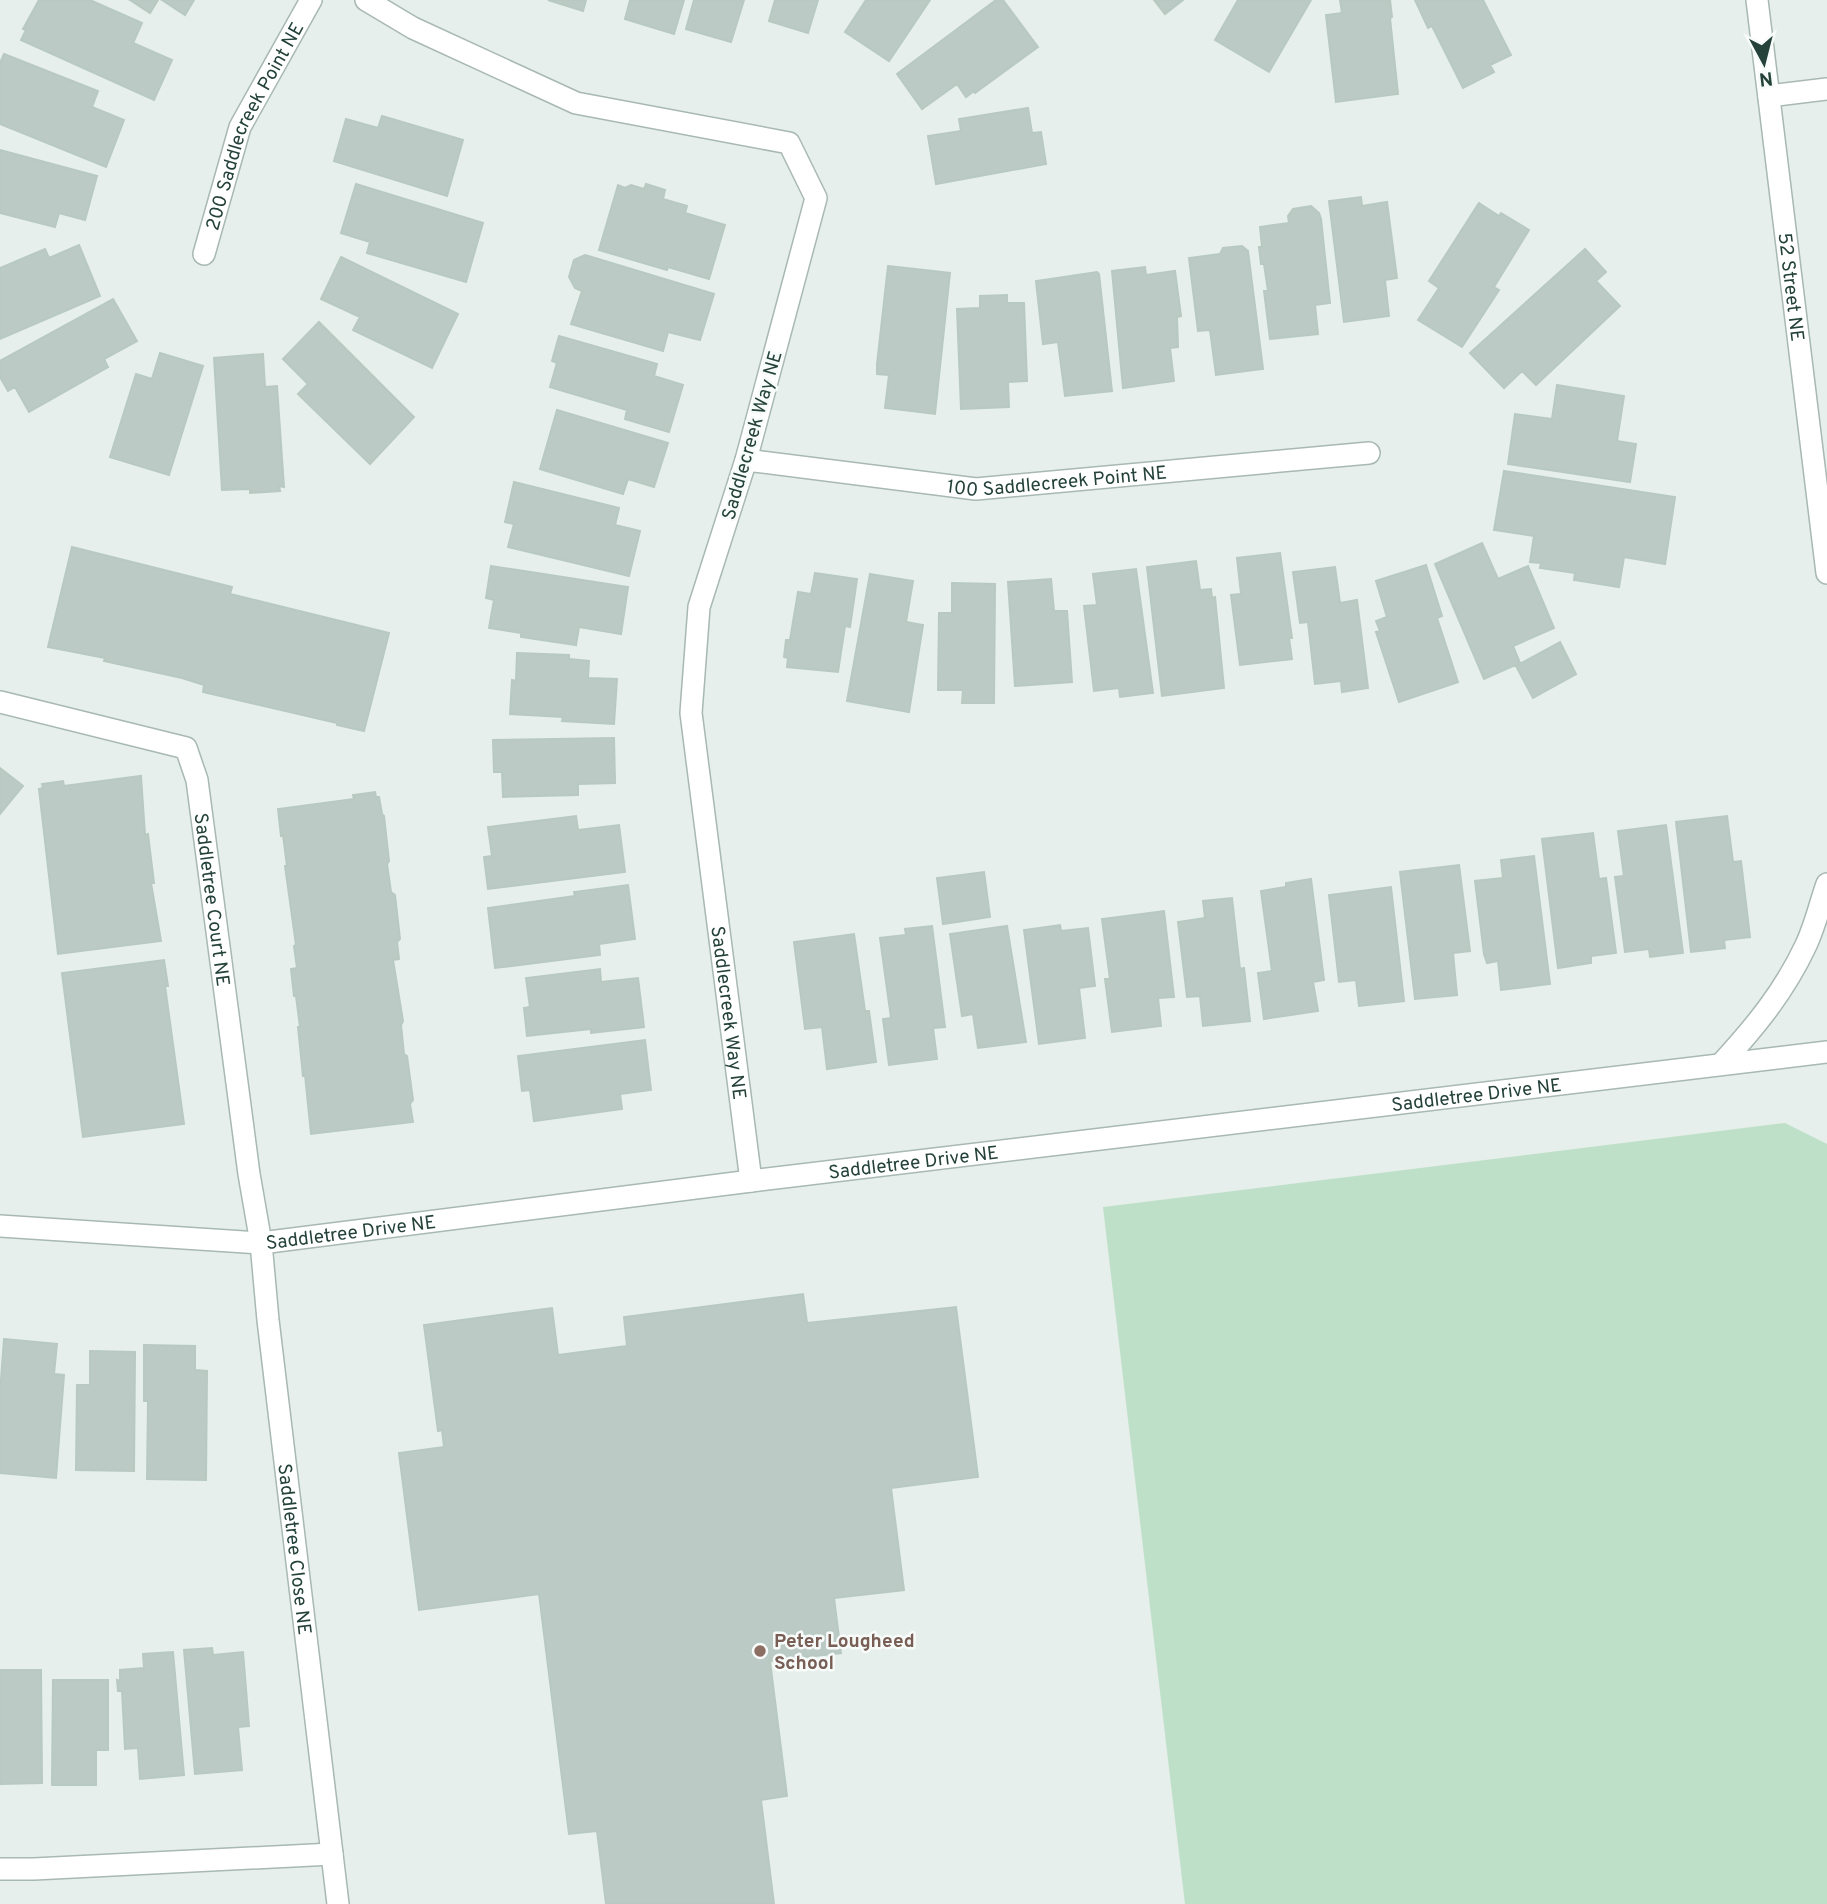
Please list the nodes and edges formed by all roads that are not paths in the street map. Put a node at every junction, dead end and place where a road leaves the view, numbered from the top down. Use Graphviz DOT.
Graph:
graph roads {
  1 [pos="311,0"];
  2 [pos="366,0"];
  3 [pos="1757,0"];
  4 [pos="1827,89"];
  5 [pos="1769,96"];
  6 [pos="204,254"];
  7 [pos="1369,453"];
  8 [pos="746,460"];
  9 [pos="1827,573"];
  10 [pos="0,702"];
  11 [pos="1827,884"];
  12 [pos="1827,1052"];
  13 [pos="1721,1064"];
  14 [pos="751,1181"];
  15 [pos="0,1226"];
  16 [pos="261,1244"];
  17 [pos="332,1854"];
  18 [pos="0,1869"];
  19 [pos="338,1904"];
  1 -- 6 [label="street, 200 Saddlecreek Point NE"];
  2 -- 8 [label="street, Saddlecreek Way NE"];
  3 -- 5 [label="street, 52 Street NE"];
  4 -- 5 [label="street"];
  5 -- 9 [label="street, 52 Street NE"];
  7 -- 8 [label="street, 100 Saddlecreek Point NE"];
  8 -- 14 [label="street, Saddlecreek Way NE"];
  10 -- 16 [label="street, Saddletree Court NE"];
  11 -- 13 [label="street"];
  12 -- 13 [label="street, Saddletree Drive NE"];
  13 -- 14 [label="street, Saddletree Drive NE"];
  14 -- 16 [label="street, Saddletree Drive NE"];
  15 -- 16 [label="street, Saddletree Drive NE"];
  16 -- 17 [label="street, Saddletree Close NE"];
  17 -- 18 [label="street"];
  17 -- 19 [label="street, Saddletree Close NE"];
}
